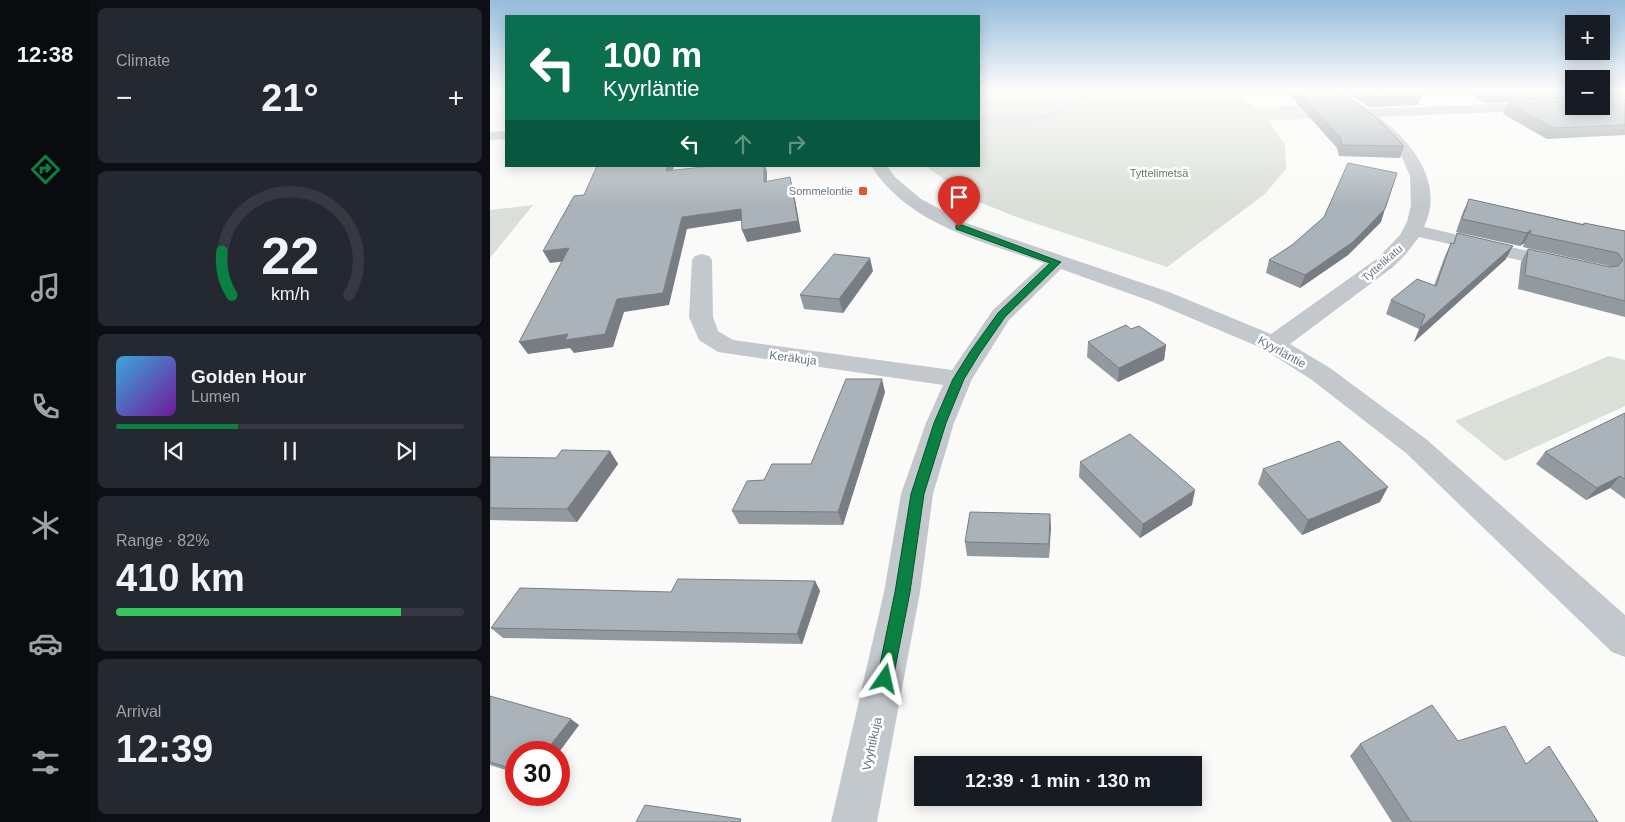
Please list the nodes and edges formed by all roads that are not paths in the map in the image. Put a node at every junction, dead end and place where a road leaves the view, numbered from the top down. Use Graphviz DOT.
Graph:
graph roads {
  1 [pos="1386,129"];
  2 [pos="505,135"];
  3 [pos="490,136"];
  4 [pos="880,167"];
  5 [pos="1414,230"];
  6 [pos="702,260"];
  7 [pos="1056,262"];
  8 [pos="1582,269"];
  9 [pos="1273,344"];
  10 [pos="959,379"];
  11 [pos="1625,638"];
  12 [pos="854,822"];
  1 -- 5 [label="street, Tyttelikatu"];
  2 -- 3 [label="street"];
  4 -- 7 [label="street, Kyyrläntie"];
  5 -- 8 [label="street"];
  5 -- 9 [label="street, Tyttelikatu"];
  6 -- 10 [label="street, Keräkuja"];
  7 -- 9 [label="street, Kyyrläntie"];
  7 -- 10 [label="street, Vyyhtikuja"];
  9 -- 11 [label="street, Kyyrläntie"];
  10 -- 12 [label="street, Vyyhtikuja"];
}
